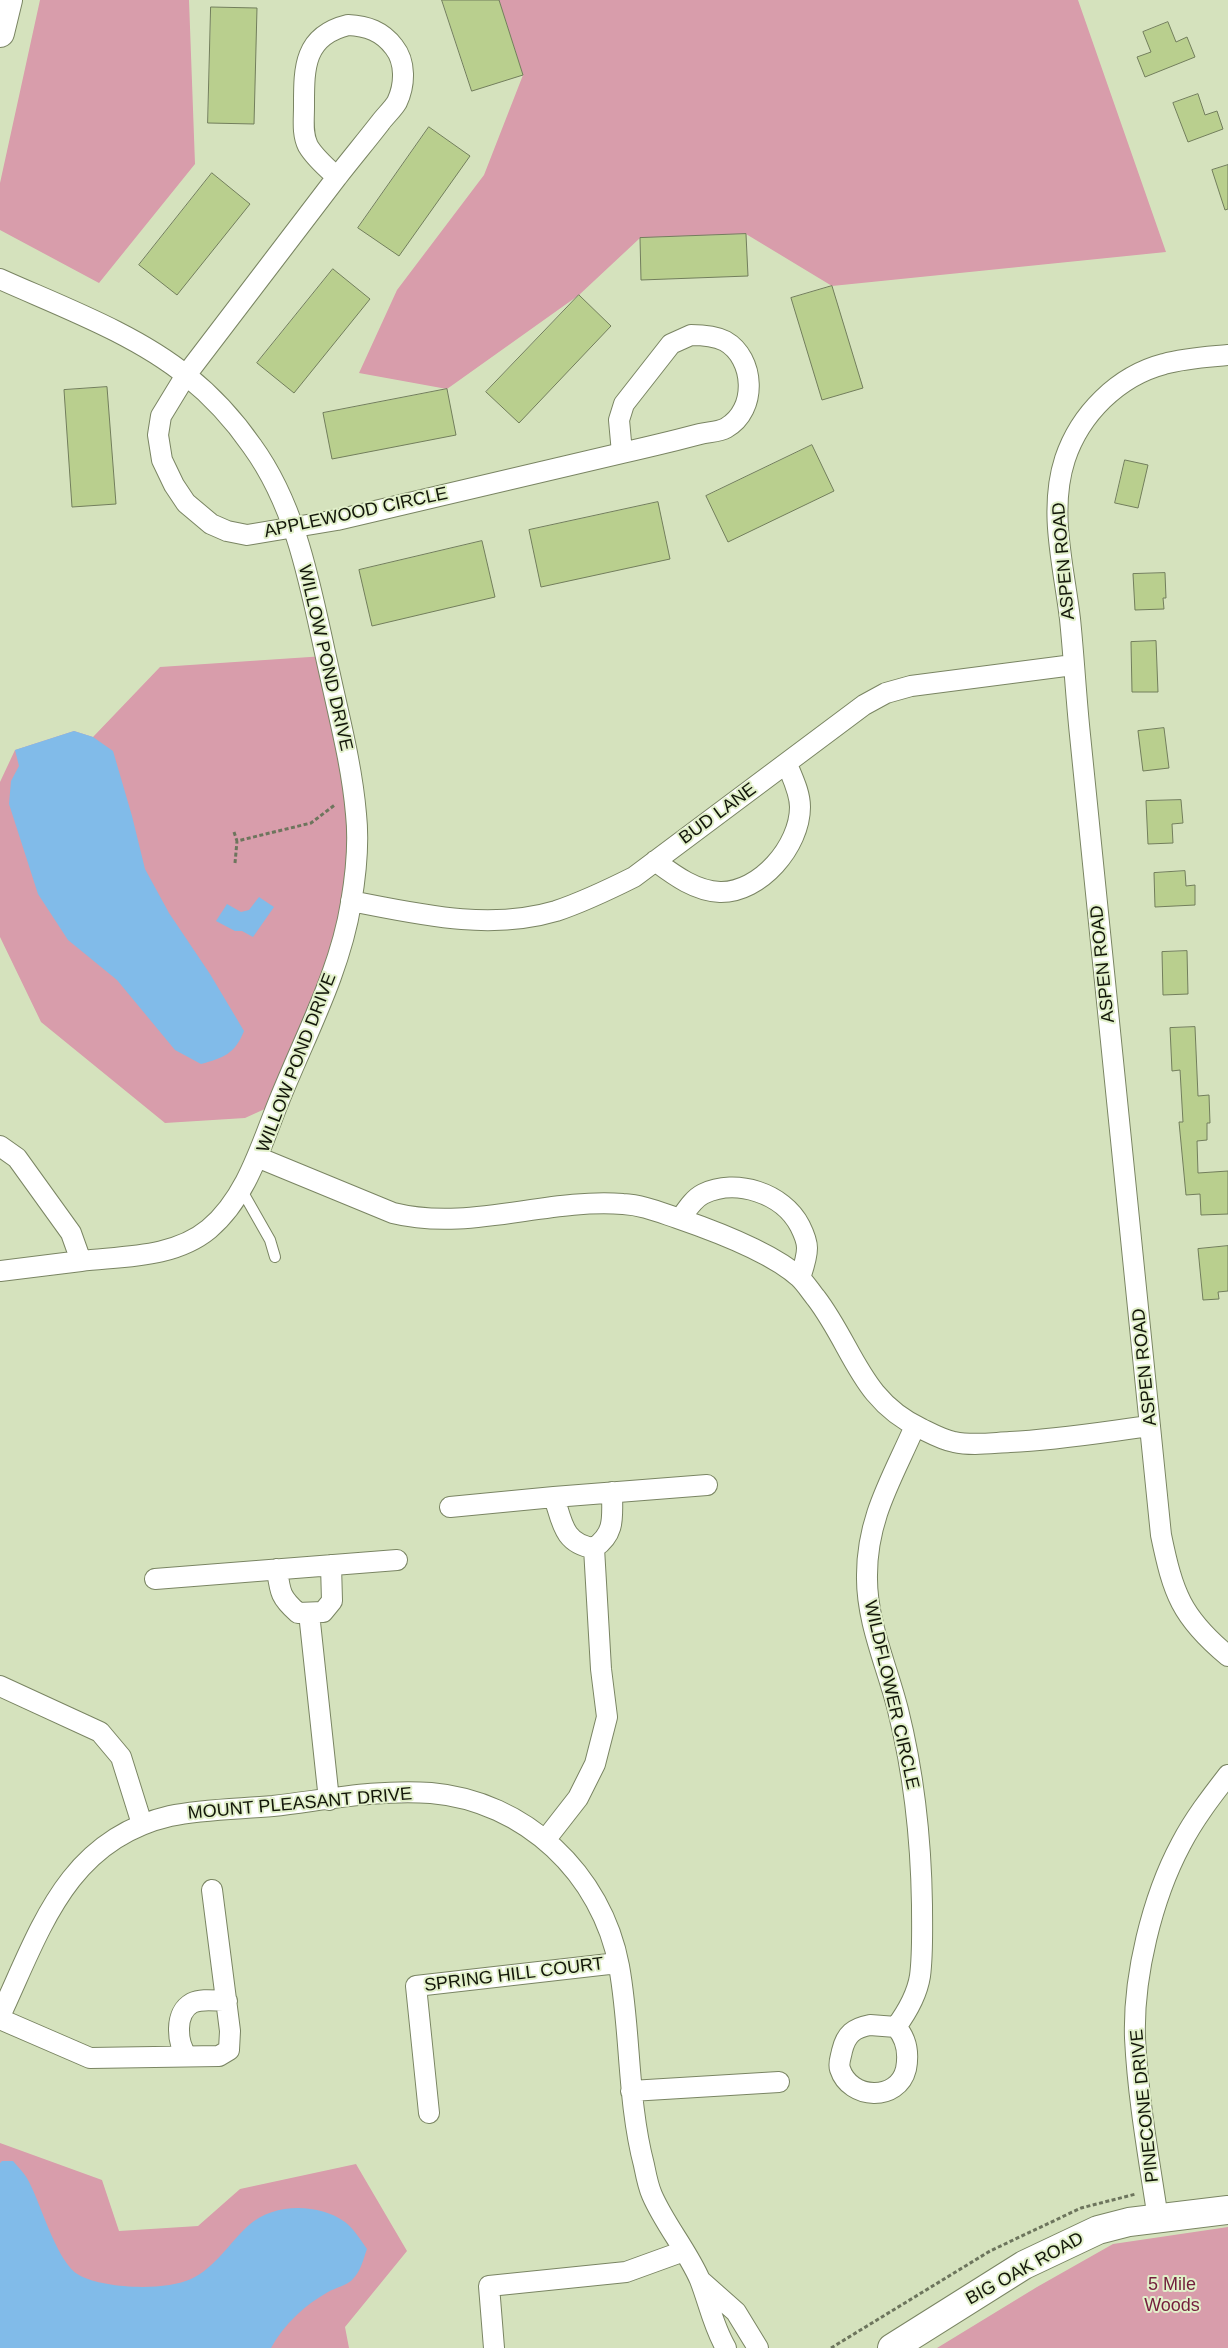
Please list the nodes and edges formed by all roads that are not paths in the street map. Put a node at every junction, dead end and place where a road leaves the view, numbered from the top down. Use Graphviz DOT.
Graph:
graph roads {
  1 [pos="8,0"];
  2 [pos="0,33"];
  3 [pos="337,177"];
  4 [pos="0,279"];
  5 [pos="1228,355"];
  6 [pos="186,374"];
  7 [pos="622,453"];
  8 [pos="294,528"];
  9 [pos="1073,665"];
  10 [pos="787,764"];
  11 [pos="655,861"];
  12 [pos="351,901"];
  13 [pos="0,1146"];
  14 [pos="257,1157"];
  15 [pos="242,1189"];
  16 [pos="680,1220"];
  17 [pos="275,1257"];
  18 [pos="80,1261"];
  19 [pos="0,1271"];
  20 [pos="800,1278"];
  21 [pos="915,1426"];
  22 [pos="1150,1426"];
  23 [pos="707,1485"];
  24 [pos="612,1492"];
  25 [pos="554,1497"];
  26 [pos="450,1508"];
  27 [pos="594,1548"];
  28 [pos="397,1560"];
  29 [pos="331,1565"];
  30 [pos="277,1569"];
  31 [pos="155,1580"];
  32 [pos="310,1613"];
  33 [pos="1228,1656"];
  34 [pos="0,1686"];
  35 [pos="1228,1775"];
  36 [pos="329,1800"];
  37 [pos="142,1824"];
  38 [pos="546,1839"];
  39 [pos="212,1890"];
  40 [pos="618,1963"];
  41 [pos="227,2001"];
  42 [pos="0,2017"];
  43 [pos="896,2027"];
  44 [pos="187,2056"];
  45 [pos="779,2082"];
  46 [pos="631,2091"];
  47 [pos="429,2113"];
  48 [pos="1228,2210"];
  49 [pos="1158,2219"];
  50 [pos="684,2251"];
  51 [pos="700,2280"];
  52 [pos="494,2348"];
  53 [pos="726,2348"];
  54 [pos="758,2348"];
  55 [pos="892,2348"];
  1 -- 2 [label="street"];
  3 -- 3 [label="street, APPLEWOOD CIRCLE"];
  3 -- 6 [label="street, APPLEWOOD CIRCLE"];
  4 -- 6 [label="street, WILLOW POND DRIVE"];
  5 -- 9 [label="street, ASPEN ROAD"];
  6 -- 8 [label="street, WILLOW POND DRIVE"];
  6 -- 8 [label="street, APPLEWOOD CIRCLE"];
  7 -- 7 [label="street, APPLEWOOD CIRCLE"];
  7 -- 8 [label="street, APPLEWOOD CIRCLE"];
  8 -- 12 [label="street, WILLOW POND DRIVE"];
  9 -- 10 [label="street, BUD LANE"];
  9 -- 22 [label="street, ASPEN ROAD"];
  10 -- 11 [label="street, BUD LANE"];
  10 -- 11 [label="street"];
  11 -- 12 [label="street, BUD LANE"];
  12 -- 14 [label="street, WILLOW POND DRIVE"];
  13 -- 18 [label="street"];
  14 -- 15 [label="street"];
  14 -- 16 [label="street, WILLOW POND DRIVE"];
  15 -- 17 [label="lane"];
  15 -- 18 [label="street"];
  16 -- 20 [label="street, WILLOW POND DRIVE"];
  16 -- 20 [label="street"];
  18 -- 19 [label="street"];
  20 -- 21 [label="street, WILLOW POND DRIVE"];
  21 -- 22 [label="street, WILLOW POND DRIVE"];
  21 -- 43 [label="street, WILDFLOWER CIRCLE"];
  22 -- 33 [label="street, ASPEN ROAD"];
  23 -- 24 [label="street"];
  24 -- 25 [label="street"];
  24 -- 27 [label="street"];
  25 -- 26 [label="street"];
  25 -- 27 [label="street"];
  27 -- 38 [label="street"];
  28 -- 29 [label="street"];
  29 -- 30 [label="street"];
  29 -- 32 [label="street"];
  30 -- 31 [label="street"];
  30 -- 32 [label="street"];
  32 -- 36 [label="street"];
  34 -- 37 [label="street"];
  35 -- 49 [label="street, PINECONE DRIVE"];
  36 -- 37 [label="street, MOUNT PLEASANT DRIVE"];
  36 -- 38 [label="street, MOUNT PLEASANT DRIVE"];
  37 -- 42 [label="street, MOUNT PLEASANT DRIVE"];
  38 -- 40 [label="street, MOUNT PLEASANT DRIVE"];
  39 -- 41 [label="street"];
  40 -- 46 [label="street, MOUNT PLEASANT DRIVE"];
  40 -- 47 [label="street, SPRING HILL COURT"];
  41 -- 44 [label="street"];
  41 -- 44 [label="street"];
  42 -- 44 [label="street"];
  45 -- 46 [label="street"];
  46 -- 50 [label="street, MOUNT PLEASANT DRIVE"];
  48 -- 49 [label="street, BIG OAK ROAD"];
  49 -- 55 [label="street, BIG OAK ROAD"];
  50 -- 51 [label="street, MOUNT PLEASANT DRIVE"];
  50 -- 52 [label="street"];
  51 -- 53 [label="street, MOUNT PLEASANT DRIVE"];
  51 -- 54 [label="street, MOUNT PLEASANT DRIVE"];
}
